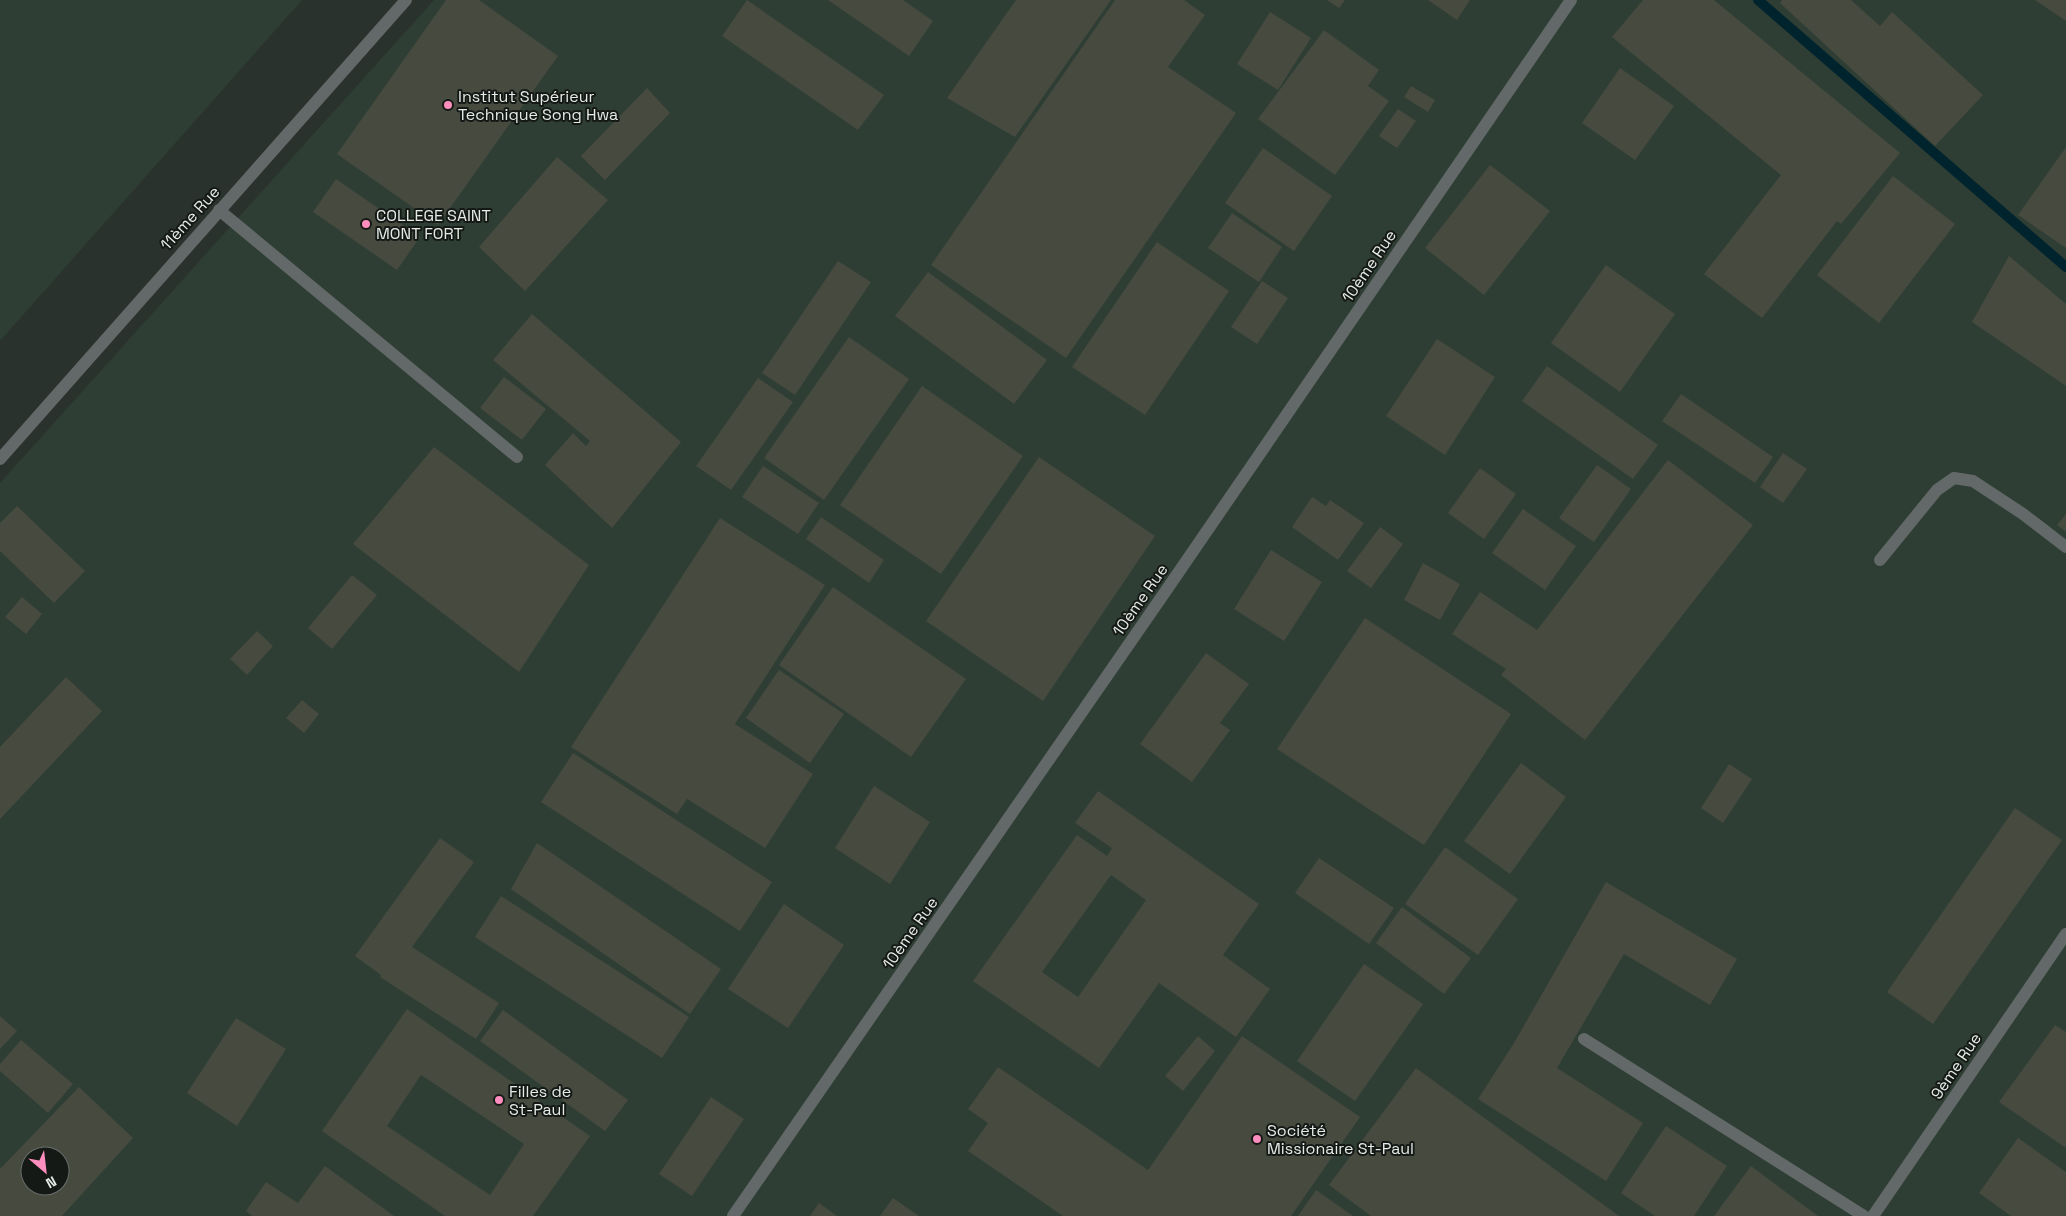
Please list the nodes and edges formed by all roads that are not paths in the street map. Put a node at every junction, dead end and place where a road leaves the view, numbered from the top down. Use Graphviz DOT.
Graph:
graph roads {
  1 [pos="406,0"];
  2 [pos="1571,0"];
  3 [pos="219,210"];
  4 [pos="517,457"];
  5 [pos="0,459"];
  6 [pos="2066,547"];
  7 [pos="1880,560"];
  8 [pos="2066,934"];
  9 [pos="1584,1039"];
  10 [pos="733,1216"];
  11 [pos="1864,1216"];
  12 [pos="1872,1216"];
  1 -- 3 [label="street, 11ème Rue"];
  2 -- 10 [label="street, 10ème Rue"];
  3 -- 4 [label="street"];
  3 -- 5 [label="street, 11ème Rue"];
  6 -- 7 [label="street"];
  8 -- 12 [label="street, 9ème Rue"];
  9 -- 11 [label="street"];
}
